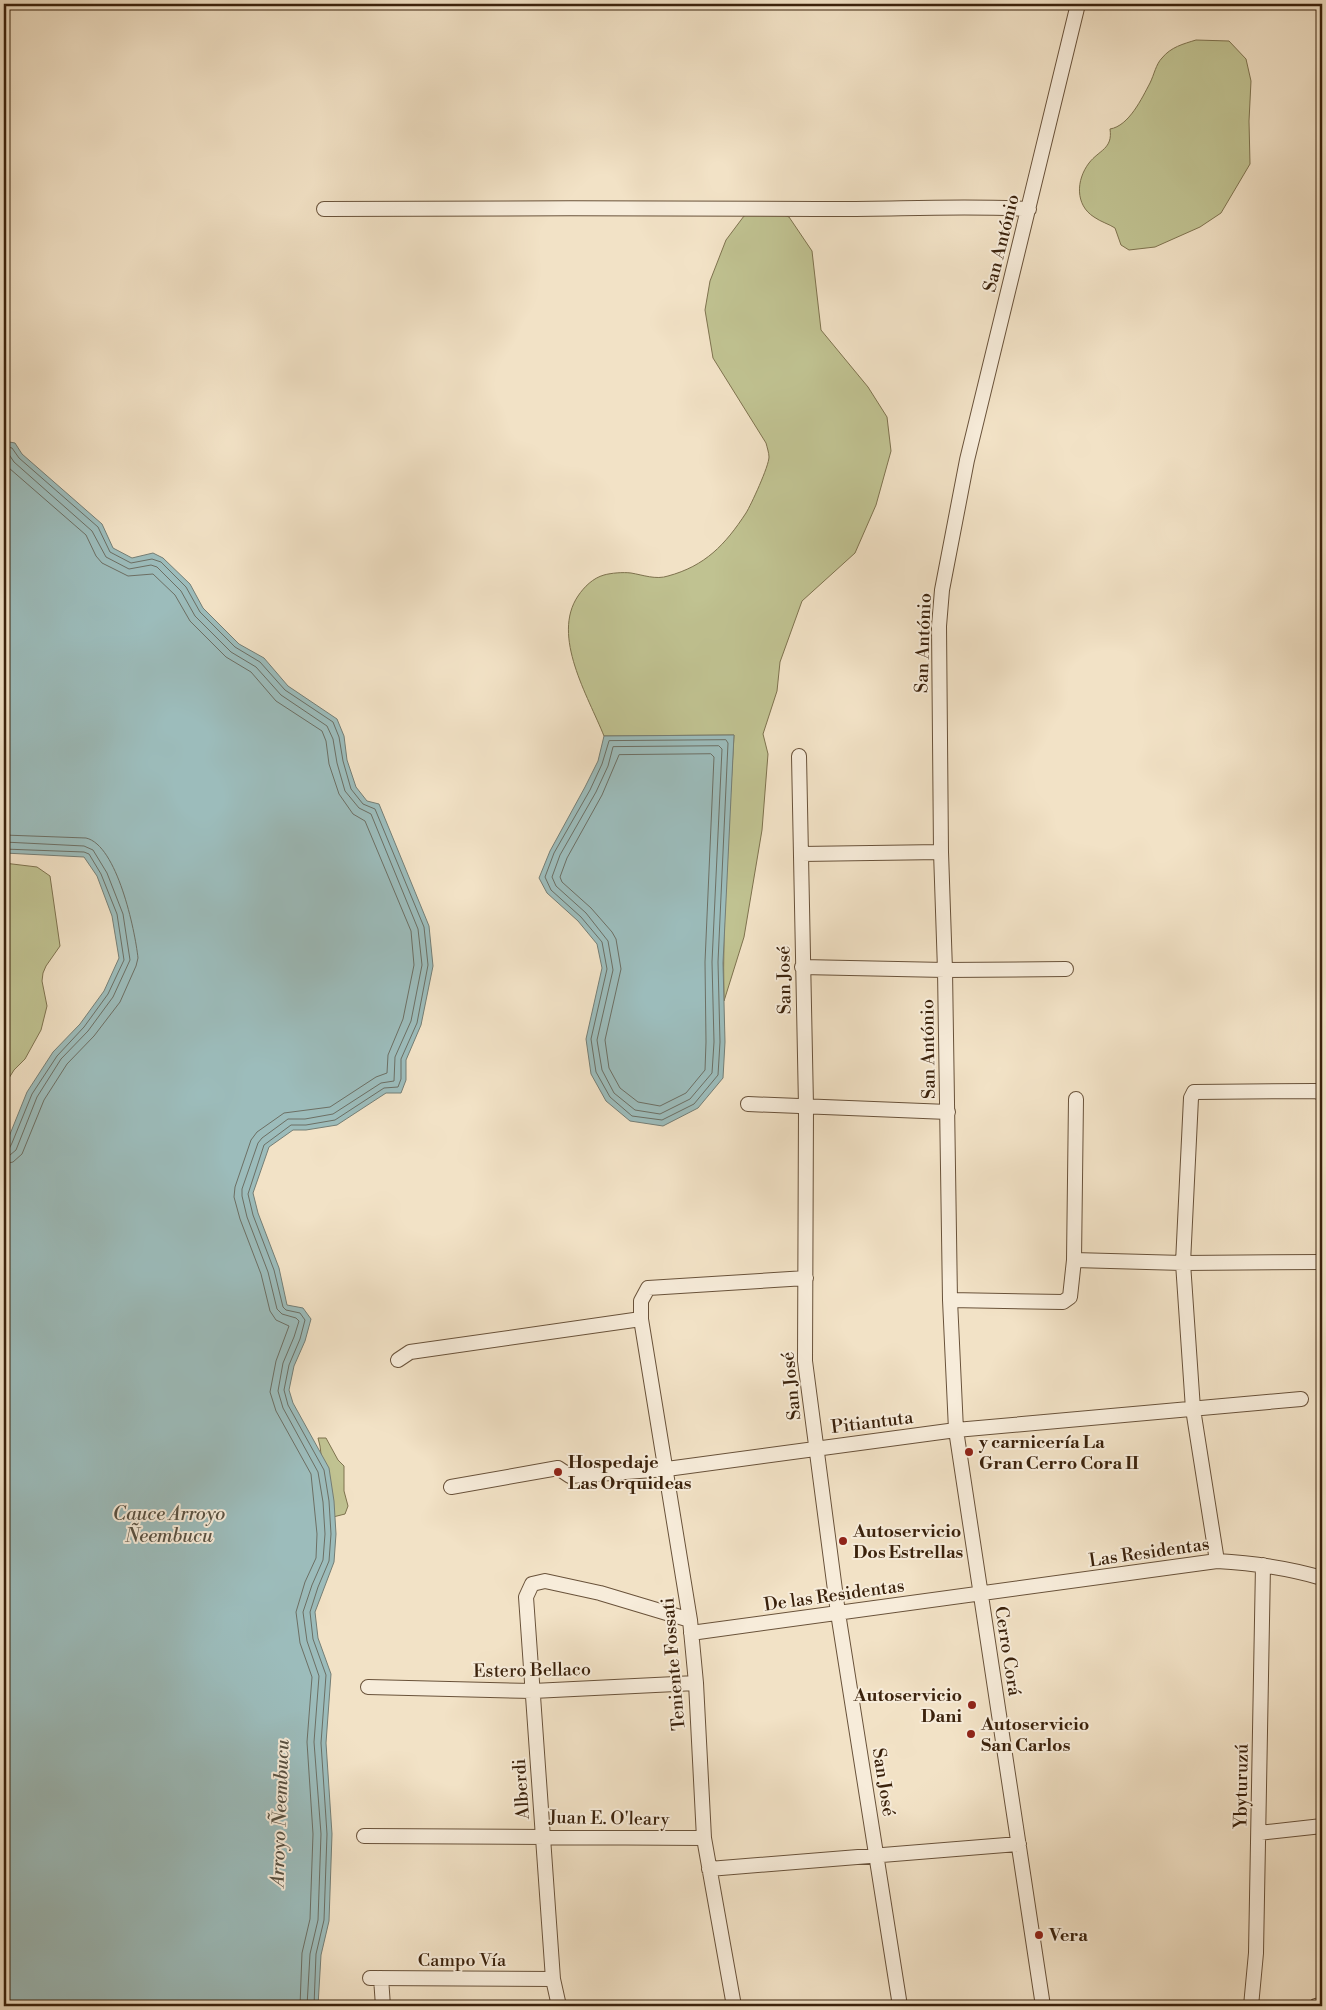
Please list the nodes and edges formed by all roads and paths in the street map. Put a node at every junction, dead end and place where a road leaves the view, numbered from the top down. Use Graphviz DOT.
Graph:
graph roads {
  1 [pos="1078,4"];
  2 [pos="324,209"];
  3 [pos="1029,209"];
  4 [pos="799,756"];
  5 [pos="941,852"];
  6 [pos="801,854"];
  7 [pos="802,967"];
  8 [pos="1066,969"];
  9 [pos="945,970"];
  10 [pos="1322,1093"];
  11 [pos="1076,1099"];
  12 [pos="748,1104"];
  13 [pos="806,1106"];
  14 [pos="948,1112"];
  15 [pos="1074,1260"];
  16 [pos="1184,1262"];
  17 [pos="1322,1262"];
  18 [pos="806,1278"];
  19 [pos="950,1300"];
  20 [pos="641,1319"];
  21 [pos="398,1360"];
  22 [pos="1301,1399"];
  23 [pos="1193,1409"];
  24 [pos="956,1430"];
  25 [pos="816,1448"];
  26 [pos="667,1469"];
  27 [pos="451,1487"];
  28 [pos="1217,1561"];
  29 [pos="1264,1565"];
  30 [pos="1322,1578"];
  31 [pos="545,1581"];
  32 [pos="981,1594"];
  33 [pos="838,1613"];
  34 [pos="691,1626"];
  35 [pos="696,1683"];
  36 [pos="368,1687"];
  37 [pos="533,1691"];
  38 [pos="1322,1826"];
  39 [pos="1259,1833"];
  40 [pos="364,1836"];
  41 [pos="542,1836"];
  42 [pos="704,1838"];
  43 [pos="1019,1844"];
  44 [pos="876,1856"];
  45 [pos="709,1869"];
  46 [pos="553,1979"];
  47 [pos="1322,2005"];
  48 [pos="383,2006"];
  49 [pos="558,2006"];
  50 [pos="734,2006"];
  51 [pos="900,2006"];
  52 [pos="1043,2006"];
  53 [pos="1251,2006"];
  54 [pos="1316,2006"];
  1 -- 3 [label="street, San António"];
  2 -- 3 [label="street"];
  3 -- 5 [label="street, San António"];
  4 -- 6 [label="street, San José"];
  5 -- 6 [label="street"];
  5 -- 9 [label="street, San António"];
  6 -- 7 [label="street, San José"];
  7 -- 9 [label="street"];
  7 -- 13 [label="street, San José"];
  8 -- 9 [label="street"];
  9 -- 14 [label="street, San António"];
  10 -- 16 [label="street"];
  11 -- 15 [label="street"];
  12 -- 13 [label="street"];
  13 -- 14 [label="street"];
  13 -- 18 [label="street, San José"];
  14 -- 19 [label="street, San António"];
  15 -- 16 [label="street"];
  15 -- 19 [label="street"];
  16 -- 17 [label="street"];
  16 -- 23 [label="street"];
  18 -- 20 [label="street, Teniente Fossati"];
  18 -- 25 [label="street, San José"];
  19 -- 24 [label="street, Cerro Corá"];
  20 -- 21 [label="street"];
  20 -- 26 [label="street, Teniente Fossati"];
  22 -- 23 [label="street, Pitiantuta"];
  23 -- 24 [label="street, Pitiantuta"];
  23 -- 28 [label="street"];
  24 -- 25 [label="street, Pitiantuta"];
  24 -- 32 [label="street, Cerro Corá"];
  25 -- 26 [label="street, Pitiantuta"];
  25 -- 33 [label="street, San José"];
  26 -- 27 [label="street, Pitiantuta"];
  26 -- 34 [label="street, Teniente Fossati"];
  28 -- 29 [label="street, Las Residentas"];
  28 -- 32 [label="street, Las Residentas"];
  29 -- 30 [label="street, Las Residentas"];
  29 -- 39 [label="street, Ybyturuzú"];
  31 -- 34 [label="street, De las Residentas"];
  31 -- 37 [label="street, Alberdi"];
  32 -- 33 [label="street, De las Residentas"];
  32 -- 43 [label="street, Cerro Corá"];
  33 -- 34 [label="street, De las Residentas"];
  33 -- 44 [label="street, San José"];
  34 -- 35 [label="street, Teniente Fossati"];
  35 -- 37 [label="street, Estero Bellaco"];
  35 -- 42 [label="street, Teniente Fossati"];
  36 -- 37 [label="street, Estero Bellaco"];
  37 -- 41 [label="street, Alberdi"];
  38 -- 39 [label="street"];
  39 -- 53 [label="street, Ybyturuzú"];
  40 -- 41 [label="street, Juan E. O'leary"];
  41 -- 42 [label="street, Juan E. O'leary"];
  41 -- 46 [label="street, Alberdi"];
  42 -- 45 [label="street, Teniente Fossati"];
  43 -- 44 [label="street"];
  43 -- 52 [label="street, Cerro Corá"];
  44 -- 45 [label="street"];
  44 -- 51 [label="street, San José"];
  45 -- 50 [label="street, Teniente Fossati"];
  46 -- 48 [label="street, Campo Vía"];
  46 -- 49 [label="street, Alberdi"];
  47 -- 54 [label="street"];
}
